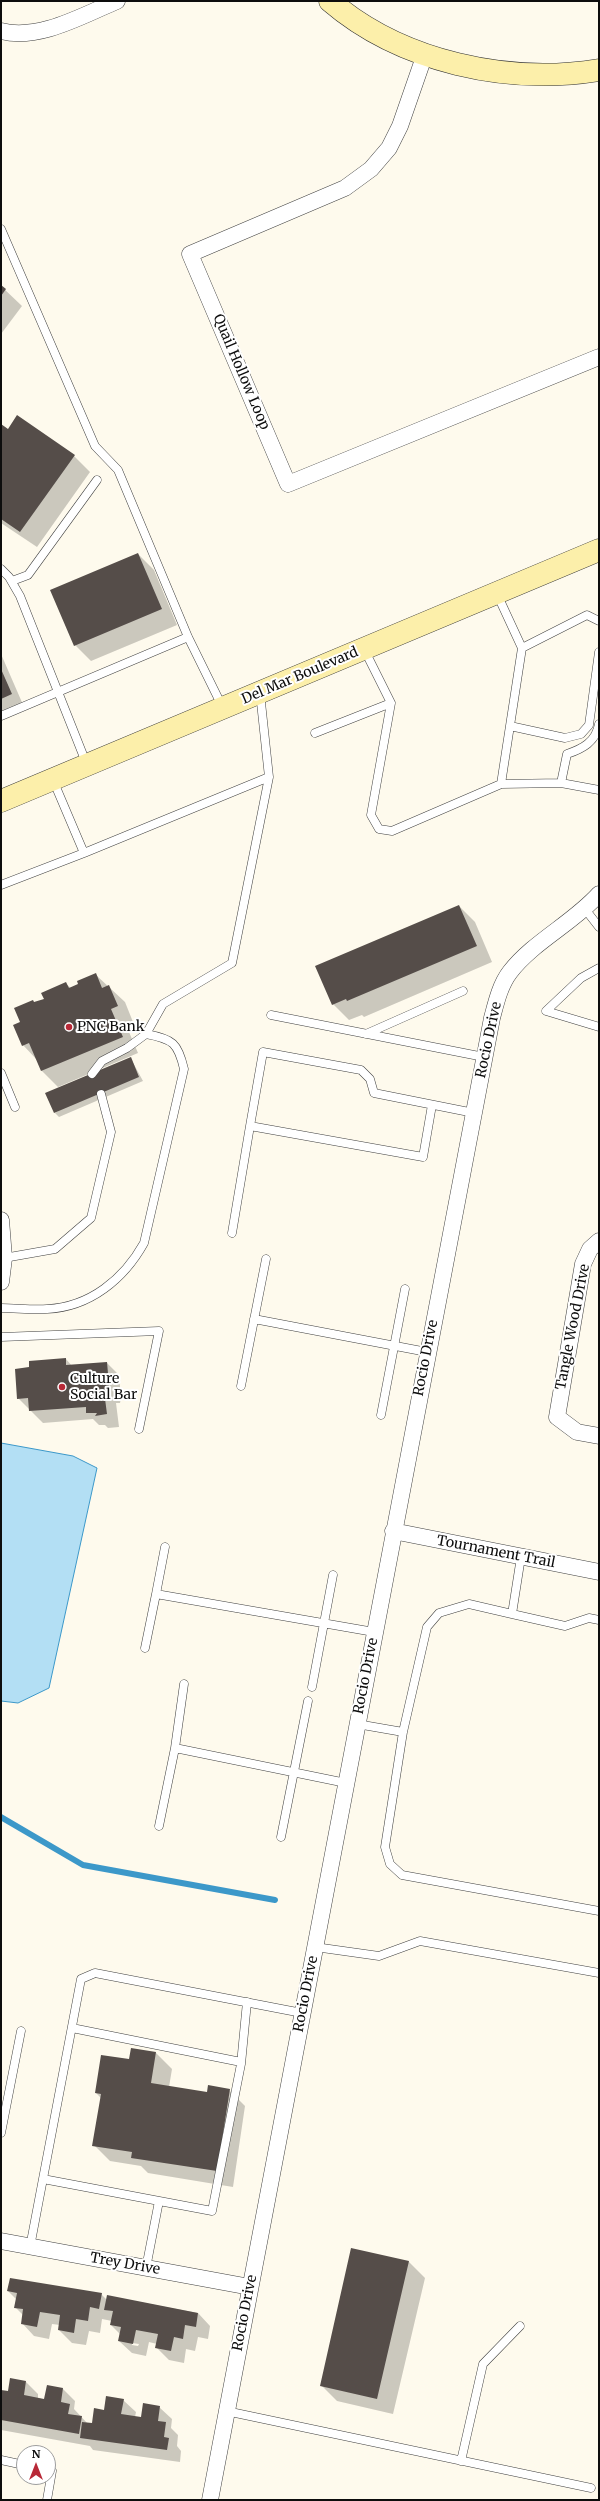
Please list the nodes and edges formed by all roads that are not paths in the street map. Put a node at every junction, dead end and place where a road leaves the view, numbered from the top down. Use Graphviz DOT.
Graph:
graph roads {
  1 [pos="117,1"];
  2 [pos="330,1"];
  3 [pos="1,31"];
  4 [pos="425,54"];
  5 [pos="599,70"];
  6 [pos="1,229"];
  7 [pos="599,357"];
  8 [pos="97,480"];
  9 [pos="599,550"];
  10 [pos="1,569"];
  11 [pos="12,581"];
  12 [pos="496,593"];
  13 [pos="599,621"];
  14 [pos="188,637"];
  15 [pos="522,648"];
  16 [pos="364,649"];
  17 [pos="599,652"];
  18 [pos="58,692"];
  19 [pos="260,693"];
  20 [pos="391,703"];
  21 [pos="223,708"];
  22 [pos="1,716"];
  23 [pos="599,724"];
  24 [pos="510,726"];
  25 [pos="315,733"];
  26 [pos="88,765"];
  27 [pos="268,777"];
  28 [pos="53,780"];
  29 [pos="562,783"];
  30 [pos="501,784"];
  31 [pos="599,790"];
  32 [pos="1,801"];
  33 [pos="84,853"];
  34 [pos="1,885"];
  35 [pos="599,894"];
  36 [pos="585,909"];
  37 [pos="599,927"];
  38 [pos="599,968"];
  39 [pos="463,991"];
  40 [pos="271,1015"];
  41 [pos="599,1027"];
  42 [pos="146,1034"];
  43 [pos="366,1034"];
  44 [pos="484,1057"];
  45 [pos="1,1073"];
  46 [pos="92,1074"];
  47 [pos="101,1094"];
  48 [pos="432,1105"];
  49 [pos="15,1107"];
  50 [pos="474,1113"];
  51 [pos="250,1126"];
  52 [pos="1,1220"];
  53 [pos="232,1233"];
  54 [pos="599,1241"];
  55 [pos="4,1258"];
  56 [pos="266,1259"];
  57 [pos="1,1282"];
  58 [pos="405,1289"];
  59 [pos="1,1308"];
  60 [pos="254,1319"];
  61 [pos="1,1337"];
  62 [pos="394,1346"];
  63 [pos="427,1352"];
  64 [pos="242,1386"];
  65 [pos="381,1415"];
  66 [pos="139,1429"];
  67 [pos="599,1436"];
  68 [pos="393,1531"];
  69 [pos="165,1547"];
  70 [pos="521,1557"];
  71 [pos="599,1572"];
  72 [pos="333,1574"];
  73 [pos="156,1594"];
  74 [pos="512,1614"];
  75 [pos="599,1620"];
  76 [pos="325,1623"];
  77 [pos="374,1632"];
  78 [pos="145,1648"];
  79 [pos="184,1684"];
  80 [pos="312,1687"];
  81 [pos="308,1700"];
  82 [pos="357,1724"];
  83 [pos="403,1732"];
  84 [pos="174,1748"];
  85 [pos="293,1772"];
  86 [pos="346,1783"];
  87 [pos="159,1826"];
  88 [pos="281,1837"];
  89 [pos="599,1911"];
  90 [pos="315,1947"];
  91 [pos="599,1974"];
  92 [pos="247,2002"];
  93 [pos="302,2013"];
  94 [pos="72,2028"];
  95 [pos="21,2031"];
  96 [pos="241,2062"];
  97 [pos="2,2119"];
  98 [pos="1,2132"];
  99 [pos="43,2179"];
  100 [pos="159,2201"];
  101 [pos="1,2241"];
  102 [pos="30,2247"];
  103 [pos="146,2268"];
  104 [pos="250,2287"];
  105 [pos="520,2326"];
  106 [pos="226,2411"];
  107 [pos="1,2460"];
  108 [pos="461,2461"];
  109 [pos="16,2463"];
  110 [pos="50,2485"];
  111 [pos="591,2488"];
  112 [pos="47,2500"];
  113 [pos="210,2500"];
  1 -- 3 [label="street"];
  2 -- 4 [label="main road"];
  4 -- 5 [label="main road"];
  4 -- 7 [label="street, Quail Hollow Loop"];
  6 -- 14 [label="lane"];
  8 -- 11 [label="lane"];
  9 -- 12 [label="main road, Del Mar Boulevard"];
  10 -- 11 [label="lane"];
  11 -- 18 [label="lane"];
  12 -- 15 [label="lane"];
  12 -- 16 [label="main road, Del Mar Boulevard"];
  13 -- 15 [label="lane"];
  14 -- 18 [label="lane"];
  14 -- 21 [label="lane"];
  15 -- 24 [label="lane"];
  16 -- 19 [label="main road, Del Mar Boulevard"];
  16 -- 20 [label="lane"];
  17 -- 24 [label="lane"];
  18 -- 22 [label="lane"];
  18 -- 26 [label="lane"];
  19 -- 21 [label="main road, Del Mar Boulevard"];
  19 -- 27 [label="lane"];
  20 -- 25 [label="lane"];
  20 -- 30 [label="lane"];
  21 -- 26 [label="main road, Del Mar Boulevard"];
  23 -- 29 [label="lane"];
  24 -- 30 [label="lane"];
  26 -- 28 [label="main road, Del Mar Boulevard"];
  27 -- 33 [label="lane"];
  27 -- 42 [label="lane"];
  28 -- 32 [label="main road, Del Mar Boulevard"];
  28 -- 33 [label="lane"];
  29 -- 30 [label="lane"];
  29 -- 31 [label="lane"];
  33 -- 34 [label="lane"];
  35 -- 36 [label="street, Rocio Drive"];
  36 -- 37 [label="lane"];
  36 -- 44 [label="street, Rocio Drive"];
  38 -- 41 [label="lane"];
  39 -- 43 [label="lane"];
  40 -- 43 [label="lane"];
  42 -- 46 [label="lane"];
  42 -- 59 [label="lane"];
  43 -- 44 [label="lane"];
  44 -- 50 [label="street, Rocio Drive"];
  45 -- 49 [label="lane"];
  47 -- 55 [label="lane"];
  48 -- 50 [label="lane"];
  48 -- 51 [label="lane"];
  48 -- 51 [label="lane"];
  50 -- 63 [label="street, Rocio Drive"];
  51 -- 53 [label="lane"];
  52 -- 55 [label="street"];
  54 -- 67 [label="street, Tangle Wood Drive"];
  55 -- 57 [label="street"];
  56 -- 60 [label="lane"];
  58 -- 62 [label="lane"];
  60 -- 62 [label="lane"];
  60 -- 64 [label="lane"];
  61 -- 66 [label="lane"];
  62 -- 63 [label="lane"];
  62 -- 65 [label="lane"];
  63 -- 68 [label="street, Rocio Drive"];
  68 -- 70 [label="street, Tournament Trail"];
  68 -- 77 [label="street, Rocio Drive"];
  69 -- 73 [label="lane"];
  70 -- 71 [label="street, Tournament Trail"];
  70 -- 74 [label="lane"];
  72 -- 76 [label="lane"];
  73 -- 76 [label="lane"];
  73 -- 78 [label="lane"];
  74 -- 75 [label="lane"];
  74 -- 83 [label="lane"];
  76 -- 77 [label="lane"];
  76 -- 80 [label="lane"];
  77 -- 82 [label="street, Rocio Drive"];
  79 -- 84 [label="lane"];
  81 -- 85 [label="lane"];
  82 -- 83 [label="lane"];
  82 -- 86 [label="street, Rocio Drive"];
  83 -- 89 [label="lane"];
  84 -- 85 [label="lane"];
  84 -- 87 [label="lane"];
  85 -- 86 [label="lane"];
  85 -- 88 [label="lane"];
  86 -- 90 [label="street, Rocio Drive"];
  90 -- 91 [label="lane"];
  90 -- 93 [label="street, Rocio Drive"];
  92 -- 93 [label="lane"];
  92 -- 94 [label="lane"];
  92 -- 96 [label="lane"];
  93 -- 104 [label="street, Rocio Drive"];
  94 -- 96 [label="lane"];
  94 -- 99 [label="lane"];
  95 -- 97 [label="lane"];
  96 -- 100 [label="lane"];
  97 -- 98 [label="lane"];
  99 -- 100 [label="lane"];
  99 -- 102 [label="lane"];
  100 -- 103 [label="lane"];
  101 -- 102 [label="street, Trey Drive"];
  102 -- 103 [label="street, Trey Drive"];
  103 -- 104 [label="street, Trey Drive"];
  104 -- 106 [label="street, Rocio Drive"];
  105 -- 108 [label="lane"];
  106 -- 108 [label="lane"];
  106 -- 113 [label="street, Rocio Drive"];
  107 -- 109 [label="lane"];
  108 -- 111 [label="lane"];
  110 -- 112 [label="lane"];
}
